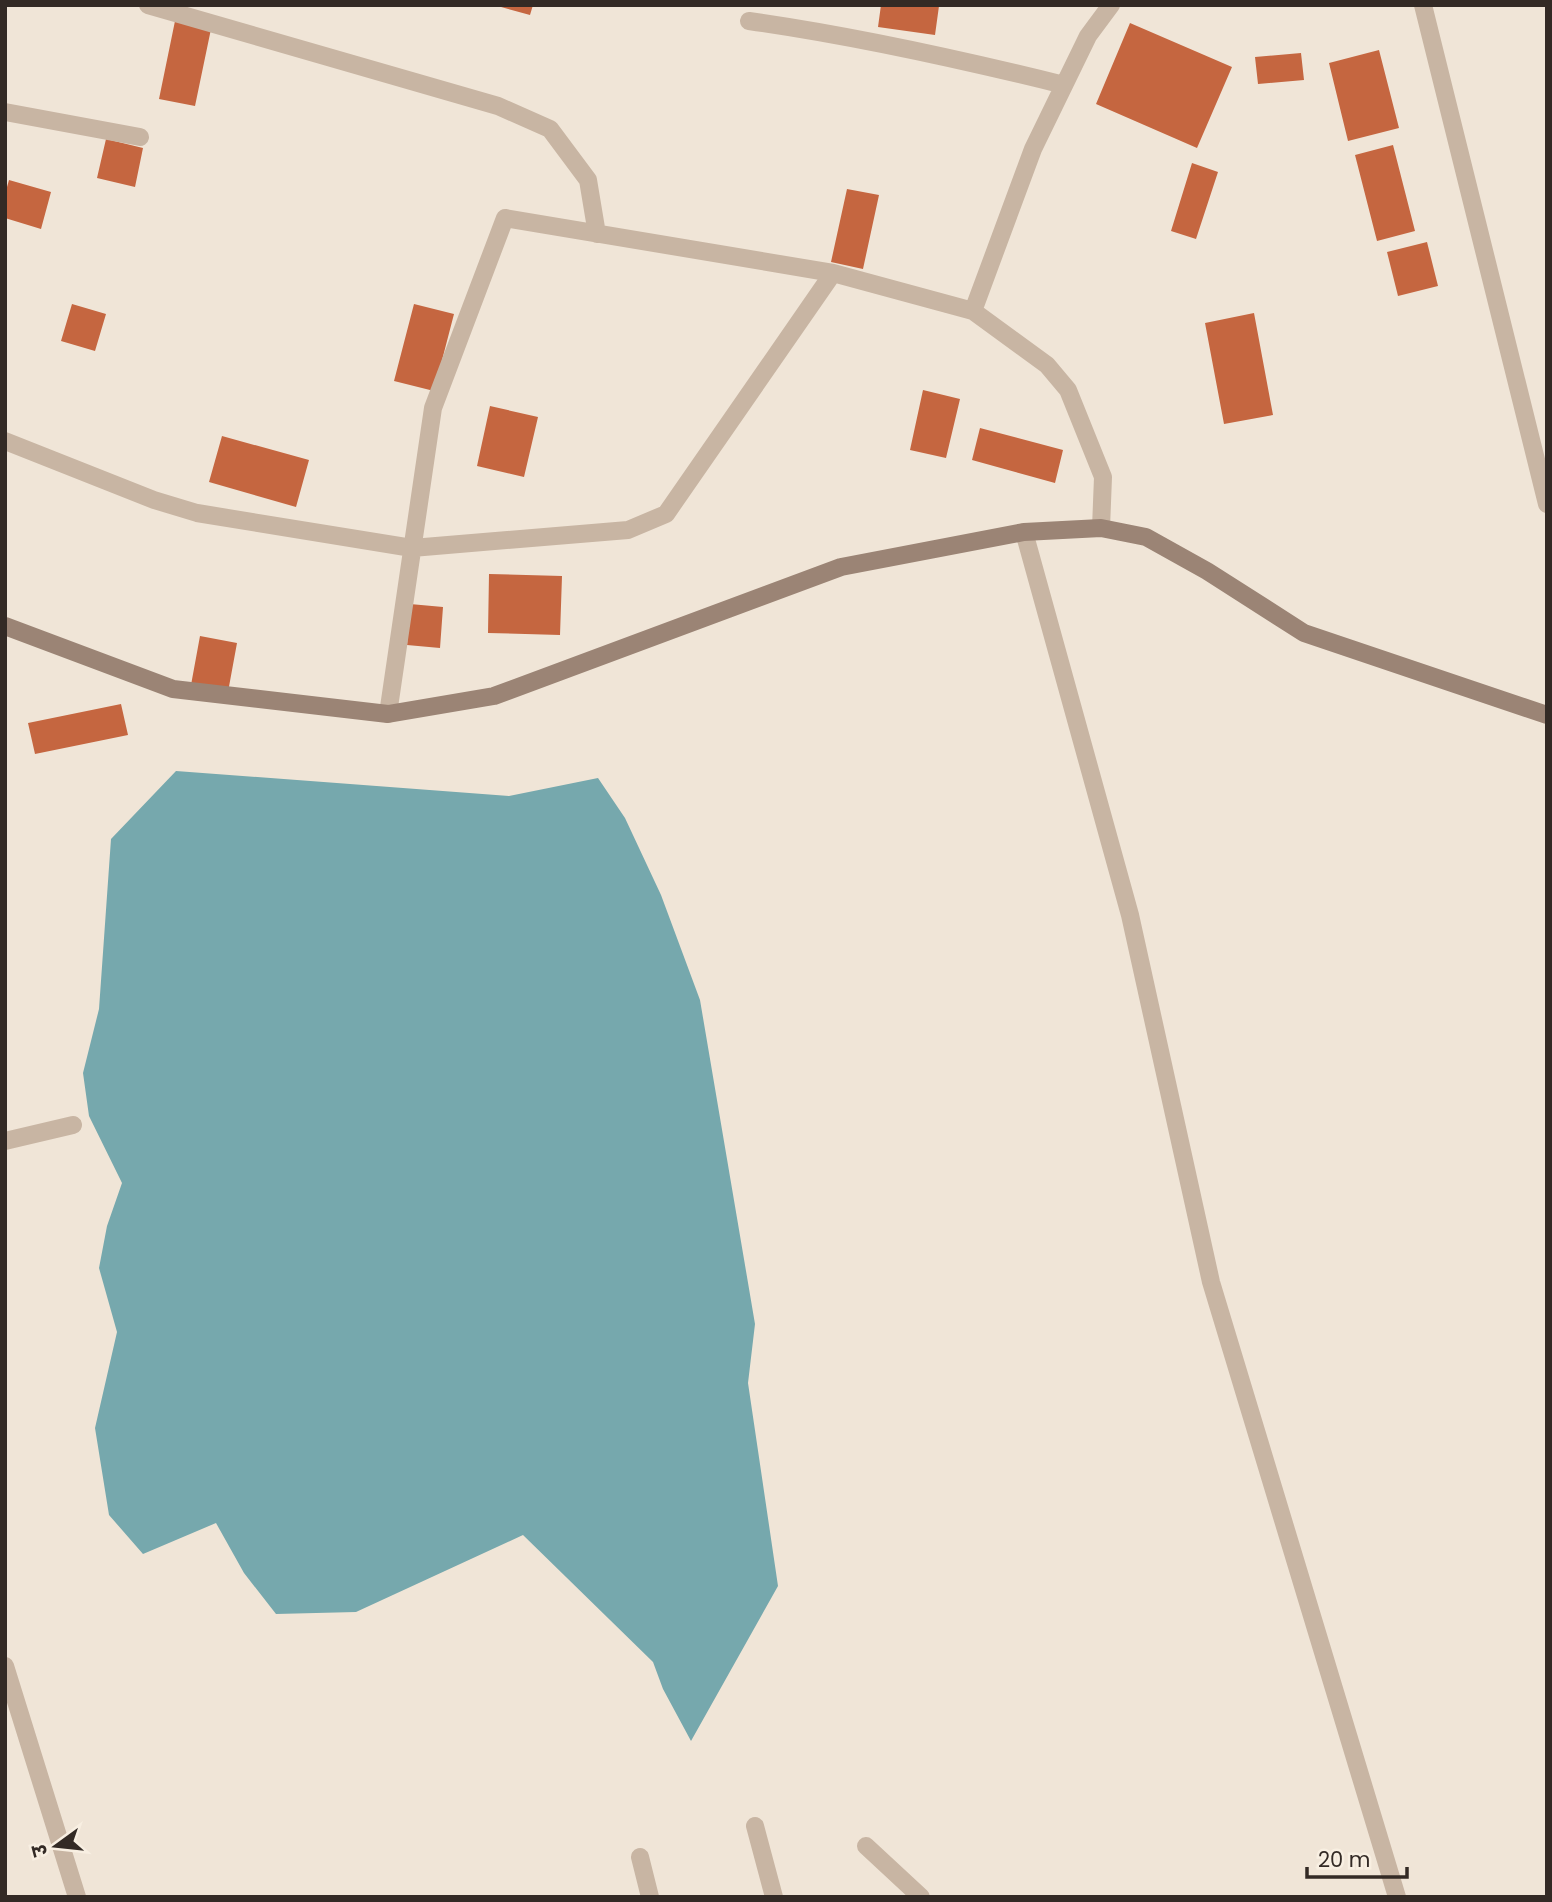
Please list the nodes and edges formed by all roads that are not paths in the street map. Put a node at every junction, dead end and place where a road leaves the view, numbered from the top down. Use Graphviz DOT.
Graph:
graph roads {
  1 [pos="148,5"];
  2 [pos="1111,5"];
  3 [pos="1423,5"];
  4 [pos="749,21"];
  5 [pos="1064,85"];
  6 [pos="5,112"];
  7 [pos="140,137"];
  8 [pos="597,234"];
  9 [pos="833,273"];
  10 [pos="973,312"];
  11 [pos="5,441"];
  12 [pos="1547,504"];
  13 [pos="1101,528"];
  14 [pos="1024,532"];
  15 [pos="412,548"];
  16 [pos="5,626"];
  17 [pos="388,714"];
  18 [pos="1547,715"];
  19 [pos="73,1125"];
  20 [pos="5,1141"];
  21 [pos="5,1666"];
  22 [pos="755,1826"];
  23 [pos="866,1846"];
  24 [pos="640,1857"];
  25 [pos="77,1897"];
  26 [pos="650,1897"];
  27 [pos="774,1897"];
  28 [pos="921,1897"];
  29 [pos="1397,1897"];
  1 -- 8 [label="street"];
  2 -- 5 [label="street"];
  3 -- 12 [label="street"];
  4 -- 5 [label="street"];
  5 -- 10 [label="street"];
  6 -- 7 [label="street"];
  8 -- 9 [label="street"];
  8 -- 15 [label="street"];
  9 -- 10 [label="street"];
  9 -- 15 [label="street"];
  10 -- 13 [label="street"];
  11 -- 15 [label="street"];
  13 -- 14 [label="street"];
  13 -- 18 [label="street"];
  14 -- 17 [label="street"];
  14 -- 29 [label="street"];
  15 -- 17 [label="street"];
  16 -- 17 [label="street"];
  19 -- 20 [label="street"];
  21 -- 25 [label="street"];
  22 -- 27 [label="street"];
  23 -- 28 [label="street"];
  24 -- 26 [label="street"];
}
